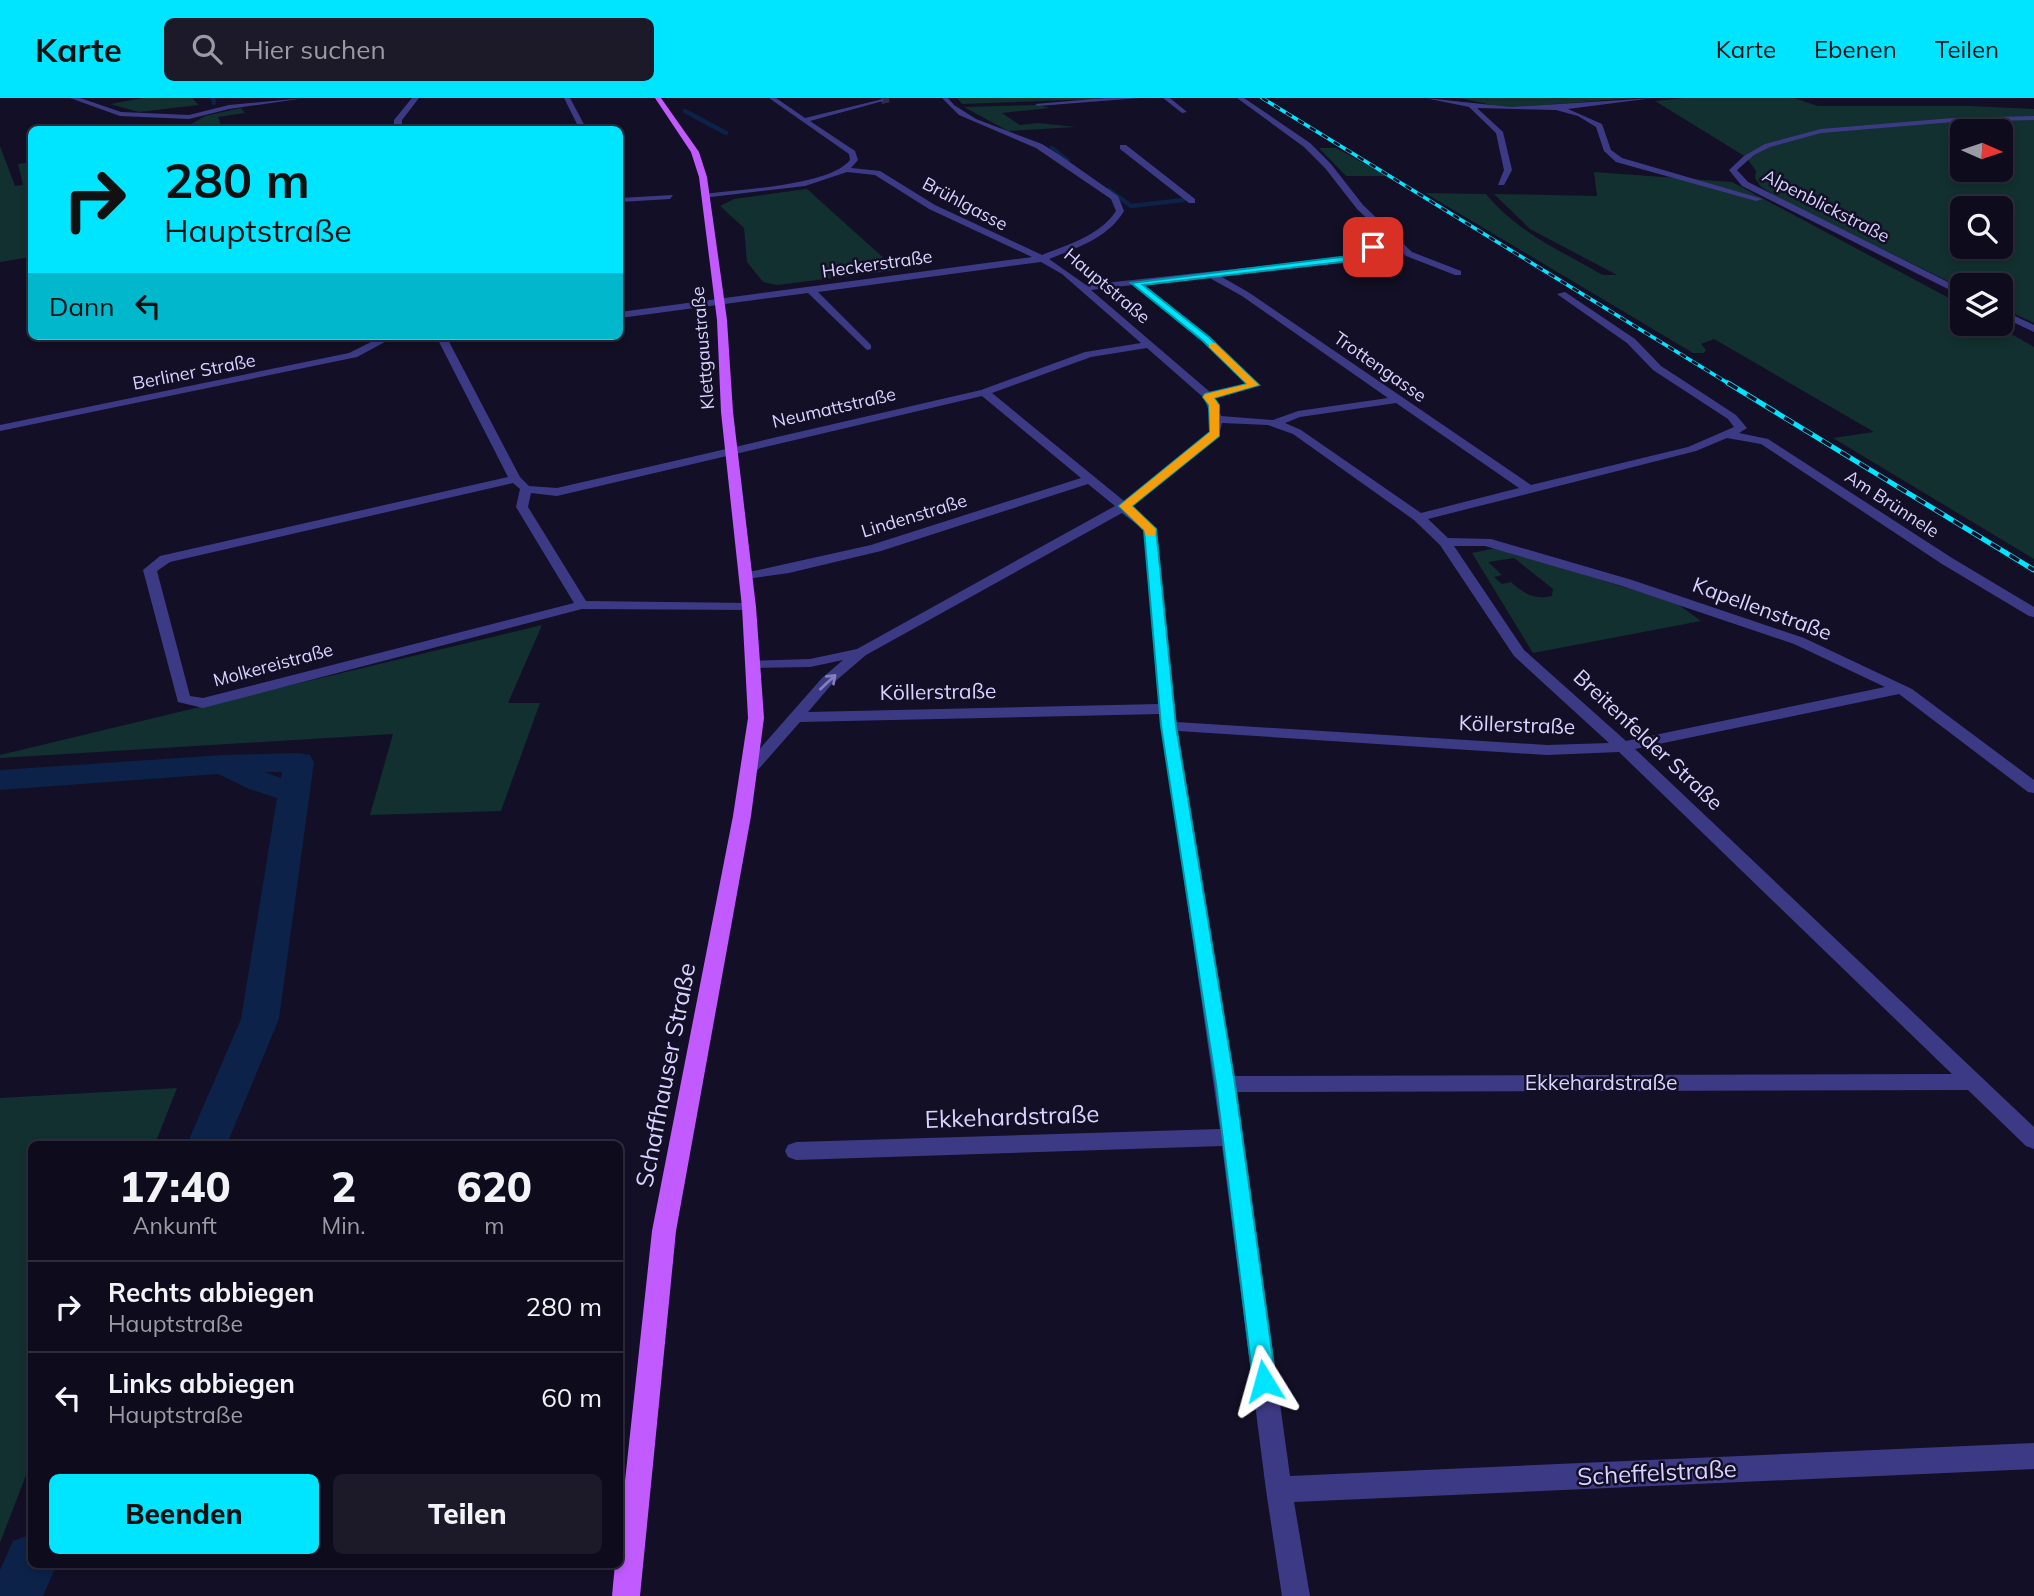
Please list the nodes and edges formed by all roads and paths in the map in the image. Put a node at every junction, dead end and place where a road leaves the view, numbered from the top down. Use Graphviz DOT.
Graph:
graph roads {
  1 [pos="73,98"];
  2 [pos="302,98"];
  3 [pos="416,98"];
  4 [pos="567,98"];
  5 [pos="658,98"];
  6 [pos="772,98"];
  7 [pos="945,98"];
  8 [pos="1137,98"];
  9 [pos="1166,98"];
  10 [pos="1240,98"];
  11 [pos="1428,98"];
  12 [pos="1650,98"];
  13 [pos="881,100"];
  14 [pos="1038,104"];
  15 [pos="1472,108"];
  16 [pos="1558,108"];
  17 [pos="1184,112"];
  18 [pos="189,117"];
  19 [pos="2034,118"];
  20 [pos="804,120"];
  21 [pos="175,126"];
  22 [pos="398,126"];
  23 [pos="582,126"];
  24 [pos="1123,147"];
  25 [pos="846,170"];
  26 [pos="1501,183"];
  27 [pos="705,196"];
  28 [pos="670,197"];
  29 [pos="623,200"];
  30 [pos="1192,201"];
  31 [pos="1783,205"];
  32 [pos="1373,247"];
  33 [pos="1041,259"];
  34 [pos="1458,273"];
  35 [pos="1211,275"];
  36 [pos="1136,283"];
  37 [pos="1950,287"];
  38 [pos="1084,288"];
  39 [pos="810,289"];
  40 [pos="1562,294"];
  41 [pos="718,302"];
  42 [pos="623,315"];
  43 [pos="2013,318"];
  44 [pos="2032,328"];
  45 [pos="383,340"];
  46 [pos="442,340"];
  47 [pos="2032,340"];
  48 [pos="1147,345"];
  49 [pos="867,346"];
  50 [pos="984,392"];
  51 [pos="1208,397"];
  52 [pos="1396,400"];
  53 [pos="1217,420"];
  54 [pos="1277,422"];
  55 [pos="0,428"];
  56 [pos="1729,435"];
  57 [pos="731,450"];
  58 [pos="1091,479"];
  59 [pos="520,484"];
  60 [pos="1528,489"];
  61 [pos="1125,506"];
  62 [pos="1419,517"];
  63 [pos="1445,542"];
  64 [pos="745,577"];
  65 [pos="582,605"];
  66 [pos="749,607"];
  67 [pos="2034,613"];
  68 [pos="862,652"];
  69 [pos="753,664"];
  70 [pos="1900,689"];
  71 [pos="794,717"];
  72 [pos="1167,718"];
  73 [pos="1623,747"];
  74 [pos="750,769"];
  75 [pos="2034,788"];
  76 [pos="1976,1082"];
  77 [pos="1225,1084"];
  78 [pos="1230,1137"];
  79 [pos="2034,1140"];
  80 [pos="796,1151"];
  81 [pos="2034,1456"];
  82 [pos="1279,1490"];
  83 [pos="626,1596"];
  84 [pos="1296,1596"];
  1 -- 18 [label="street"];
  2 -- 18 [label="street"];
  3 -- 22 [label="street"];
  4 -- 23 [label="street"];
  5 -- 27 [label="main road, Klettgaustraße"];
  6 -- 20 [label="street"];
  7 -- 33 [label="street, Hauptstraße"];
  8 -- 14 [label="street"];
  9 -- 17 [label="street"];
  10 -- 34 [label="street"];
  11 -- 15 [label="street"];
  12 -- 16 [label="street"];
  13 -- 20 [label="street"];
  15 -- 16 [label="street"];
  15 -- 26 [label="street"];
  16 -- 31 [label="street"];
  18 -- 21 [label="street"];
  19 -- 31 [label="street, Alpenblickstraße"];
  20 -- 25 [label="street"];
  24 -- 30 [label="street"];
  25 -- 27 [label="street"];
  25 -- 33 [label="street, Brühlgasse"];
  27 -- 41 [label="main road, Klettgaustraße"];
  28 -- 29 [label="street"];
  31 -- 37 [label="street, Alpenblickstraße"];
  32 -- 35 [label="street"];
  33 -- 38 [label="street, Hauptstraße"];
  33 -- 39 [label="street, Heckerstraße"];
  35 -- 36 [label="street"];
  35 -- 52 [label="street, Trottengasse"];
  36 -- 38 [label="street"];
  36 -- 51 [label="street"];
  38 -- 48 [label="street, Hauptstraße"];
  39 -- 41 [label="street, Heckerstraße"];
  39 -- 49 [label="street"];
  40 -- 56 [label="street"];
  41 -- 42 [label="street"];
  41 -- 57 [label="main road, Klettgaustraße"];
  43 -- 44 [label="street"];
  44 -- 47 [label="street"];
  45 -- 55 [label="street, Berliner Straße"];
  46 -- 59 [label="street"];
  48 -- 50 [label="street, Neumattstraße"];
  48 -- 51 [label="street, Hauptstraße"];
  50 -- 57 [label="street, Neumattstraße"];
  50 -- 58 [label="street"];
  51 -- 53 [label="street, Hauptstraße"];
  52 -- 54 [label="street"];
  52 -- 60 [label="street, Trottengasse"];
  53 -- 54 [label="street, Breitenfelder Straße"];
  53 -- 61 [label="street"];
  54 -- 62 [label="street, Breitenfelder Straße"];
  56 -- 60 [label="street"];
  56 -- 67 [label="street, Am Brünnele"];
  57 -- 59 [label="street, Neumattstraße"];
  57 -- 64 [label="main road, Klettgaustraße"];
  58 -- 61 [label="street"];
  58 -- 64 [label="street, Lindenstraße"];
  59 -- 65 [label="street"];
  59 -- 65 [label="street, Molkereistraße"];
  60 -- 62 [label="street"];
  61 -- 68 [label="street"];
  61 -- 72 [label="street"];
  62 -- 63 [label="street, Breitenfelder Straße"];
  63 -- 70 [label="street, Kapellenstraße"];
  63 -- 73 [label="street, Breitenfelder Straße"];
  64 -- 66 [label="main road, Klettgaustraße"];
  65 -- 66 [label="street, Molkereistraße"];
  66 -- 69 [label="main road, Schaffhauser Straße"];
  68 -- 69 [label="street"];
  71 -- 68 [label="street, one-way"];
  69 -- 74 [label="main road, Schaffhauser Straße"];
  70 -- 73 [label="street, Köllerstraße"];
  70 -- 75 [label="street, Kapellenstraße"];
  71 -- 72 [label="street, Köllerstraße"];
  71 -- 74 [label="street"];
  72 -- 73 [label="street, Köllerstraße"];
  72 -- 77 [label="street"];
  73 -- 76 [label="street, Breitenfelder Straße"];
  74 -- 83 [label="main road, Schaffhauser Straße"];
  76 -- 77 [label="street, Ekkehardstraße"];
  76 -- 79 [label="street, Breitenfelder Straße"];
  77 -- 78 [label="street"];
  78 -- 80 [label="street, Ekkehardstraße"];
  78 -- 82 [label="street"];
  81 -- 82 [label="street, Scheffelstraße"];
  82 -- 84 [label="street"];
}
